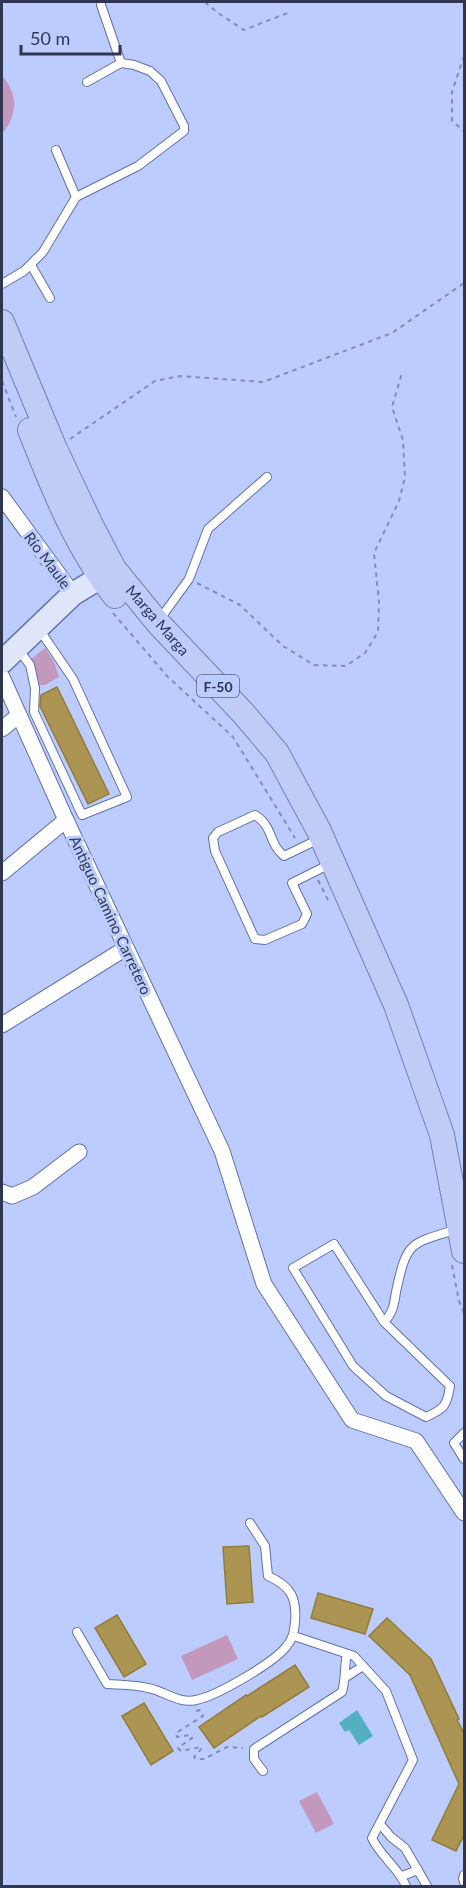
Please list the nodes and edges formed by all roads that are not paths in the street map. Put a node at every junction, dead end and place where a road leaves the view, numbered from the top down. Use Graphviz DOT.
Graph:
graph roads {
  1 [pos="100,5"];
  2 [pos="121,63"];
  3 [pos="87,82"];
  4 [pos="56,150"];
  5 [pos="76,197"];
  6 [pos="31,265"];
  7 [pos="2,284"];
  8 [pos="50,298"];
  9 [pos="2,322"];
  10 [pos="2,362"];
  11 [pos="267,477"];
  12 [pos="2,497"];
  13 [pos="107,573"];
  14 [pos="74,594"];
  15 [pos="158,623"];
  16 [pos="38,628"];
  17 [pos="10,655"];
  18 [pos="2,677"];
  19 [pos="19,715"];
  20 [pos="2,729"];
  21 [pos="66,820"];
  22 [pos="311,843"];
  23 [pos="322,868"];
  24 [pos="2,873"];
  25 [pos="126,948"];
  26 [pos="2,1025"];
  27 [pos="415,1062"];
  28 [pos="79,1152"];
  29 [pos="2,1192"];
  30 [pos="462,1240"];
  31 [pos="384,1322"];
  32 [pos="465,1433"];
  33 [pos="465,1459"];
  34 [pos="465,1513"];
  35 [pos="250,1523"];
  36 [pos="77,1632"];
  37 [pos="294,1636"];
  38 [pos="348,1654"];
  39 [pos="363,1666"];
  40 [pos="346,1677"];
  41 [pos="263,1771"];
  42 [pos="380,1824"];
  43 [pos="418,1870"];
  44 [pos="465,1875"];
  45 [pos="402,1876"];
  46 [pos="465,1882"];
  47 [pos="406,1887"];
  48 [pos="427,1887"];
  1 -- 2 [label="lane"];
  2 -- 3 [label="lane"];
  2 -- 5 [label="lane"];
  4 -- 5 [label="lane"];
  5 -- 6 [label="lane"];
  6 -- 7 [label="lane"];
  6 -- 8 [label="lane"];
  9 -- 13 [label="main road, Marga Marga / F-50"];
  10 -- 13 [label="main road, Marga Marga / F-50"];
  11 -- 15 [label="lane"];
  12 -- 14 [label="street, Río Maule"];
  13 -- 14 [label="main road"];
  13 -- 15 [label="main road, Marga Marga / F-50"];
  13 -- 22 [label="main road, Marga Marga / F-50"];
  14 -- 16 [label="main road"];
  15 -- 27 [label="main road, Marga Marga / F-50"];
  16 -- 17 [label="main road"];
  16 -- 17 [label="lane"];
  18 -- 19 [label="street, Antiguo Camino Carretero"];
  19 -- 20 [label="street"];
  19 -- 21 [label="street, Antiguo Camino Carretero"];
  21 -- 24 [label="street"];
  21 -- 25 [label="street, Antiguo Camino Carretero"];
  22 -- 23 [label="main road, Marga Marga / F-50"];
  22 -- 23 [label="lane"];
  23 -- 27 [label="main road, Marga Marga / F-50"];
  25 -- 26 [label="street"];
  25 -- 34 [label="street, Antiguo Camino Carretero"];
  27 -- 30 [label="main road, Marga Marga / F-50"];
  28 -- 29 [label="street"];
  30 -- 31 [label="lane"];
  31 -- 31 [label="lane"];
  32 -- 33 [label="lane"];
  35 -- 37 [label="lane"];
  36 -- 37 [label="lane"];
  37 -- 38 [label="lane"];
  38 -- 39 [label="lane"];
  38 -- 40 [label="lane"];
  39 -- 40 [label="lane"];
  39 -- 42 [label="lane"];
  40 -- 41 [label="lane"];
  42 -- 43 [label="lane"];
  42 -- 45 [label="lane"];
  43 -- 45 [label="lane"];
  43 -- 48 [label="lane"];
  44 -- 46 [label="lane"];
  45 -- 47 [label="lane"];
}
